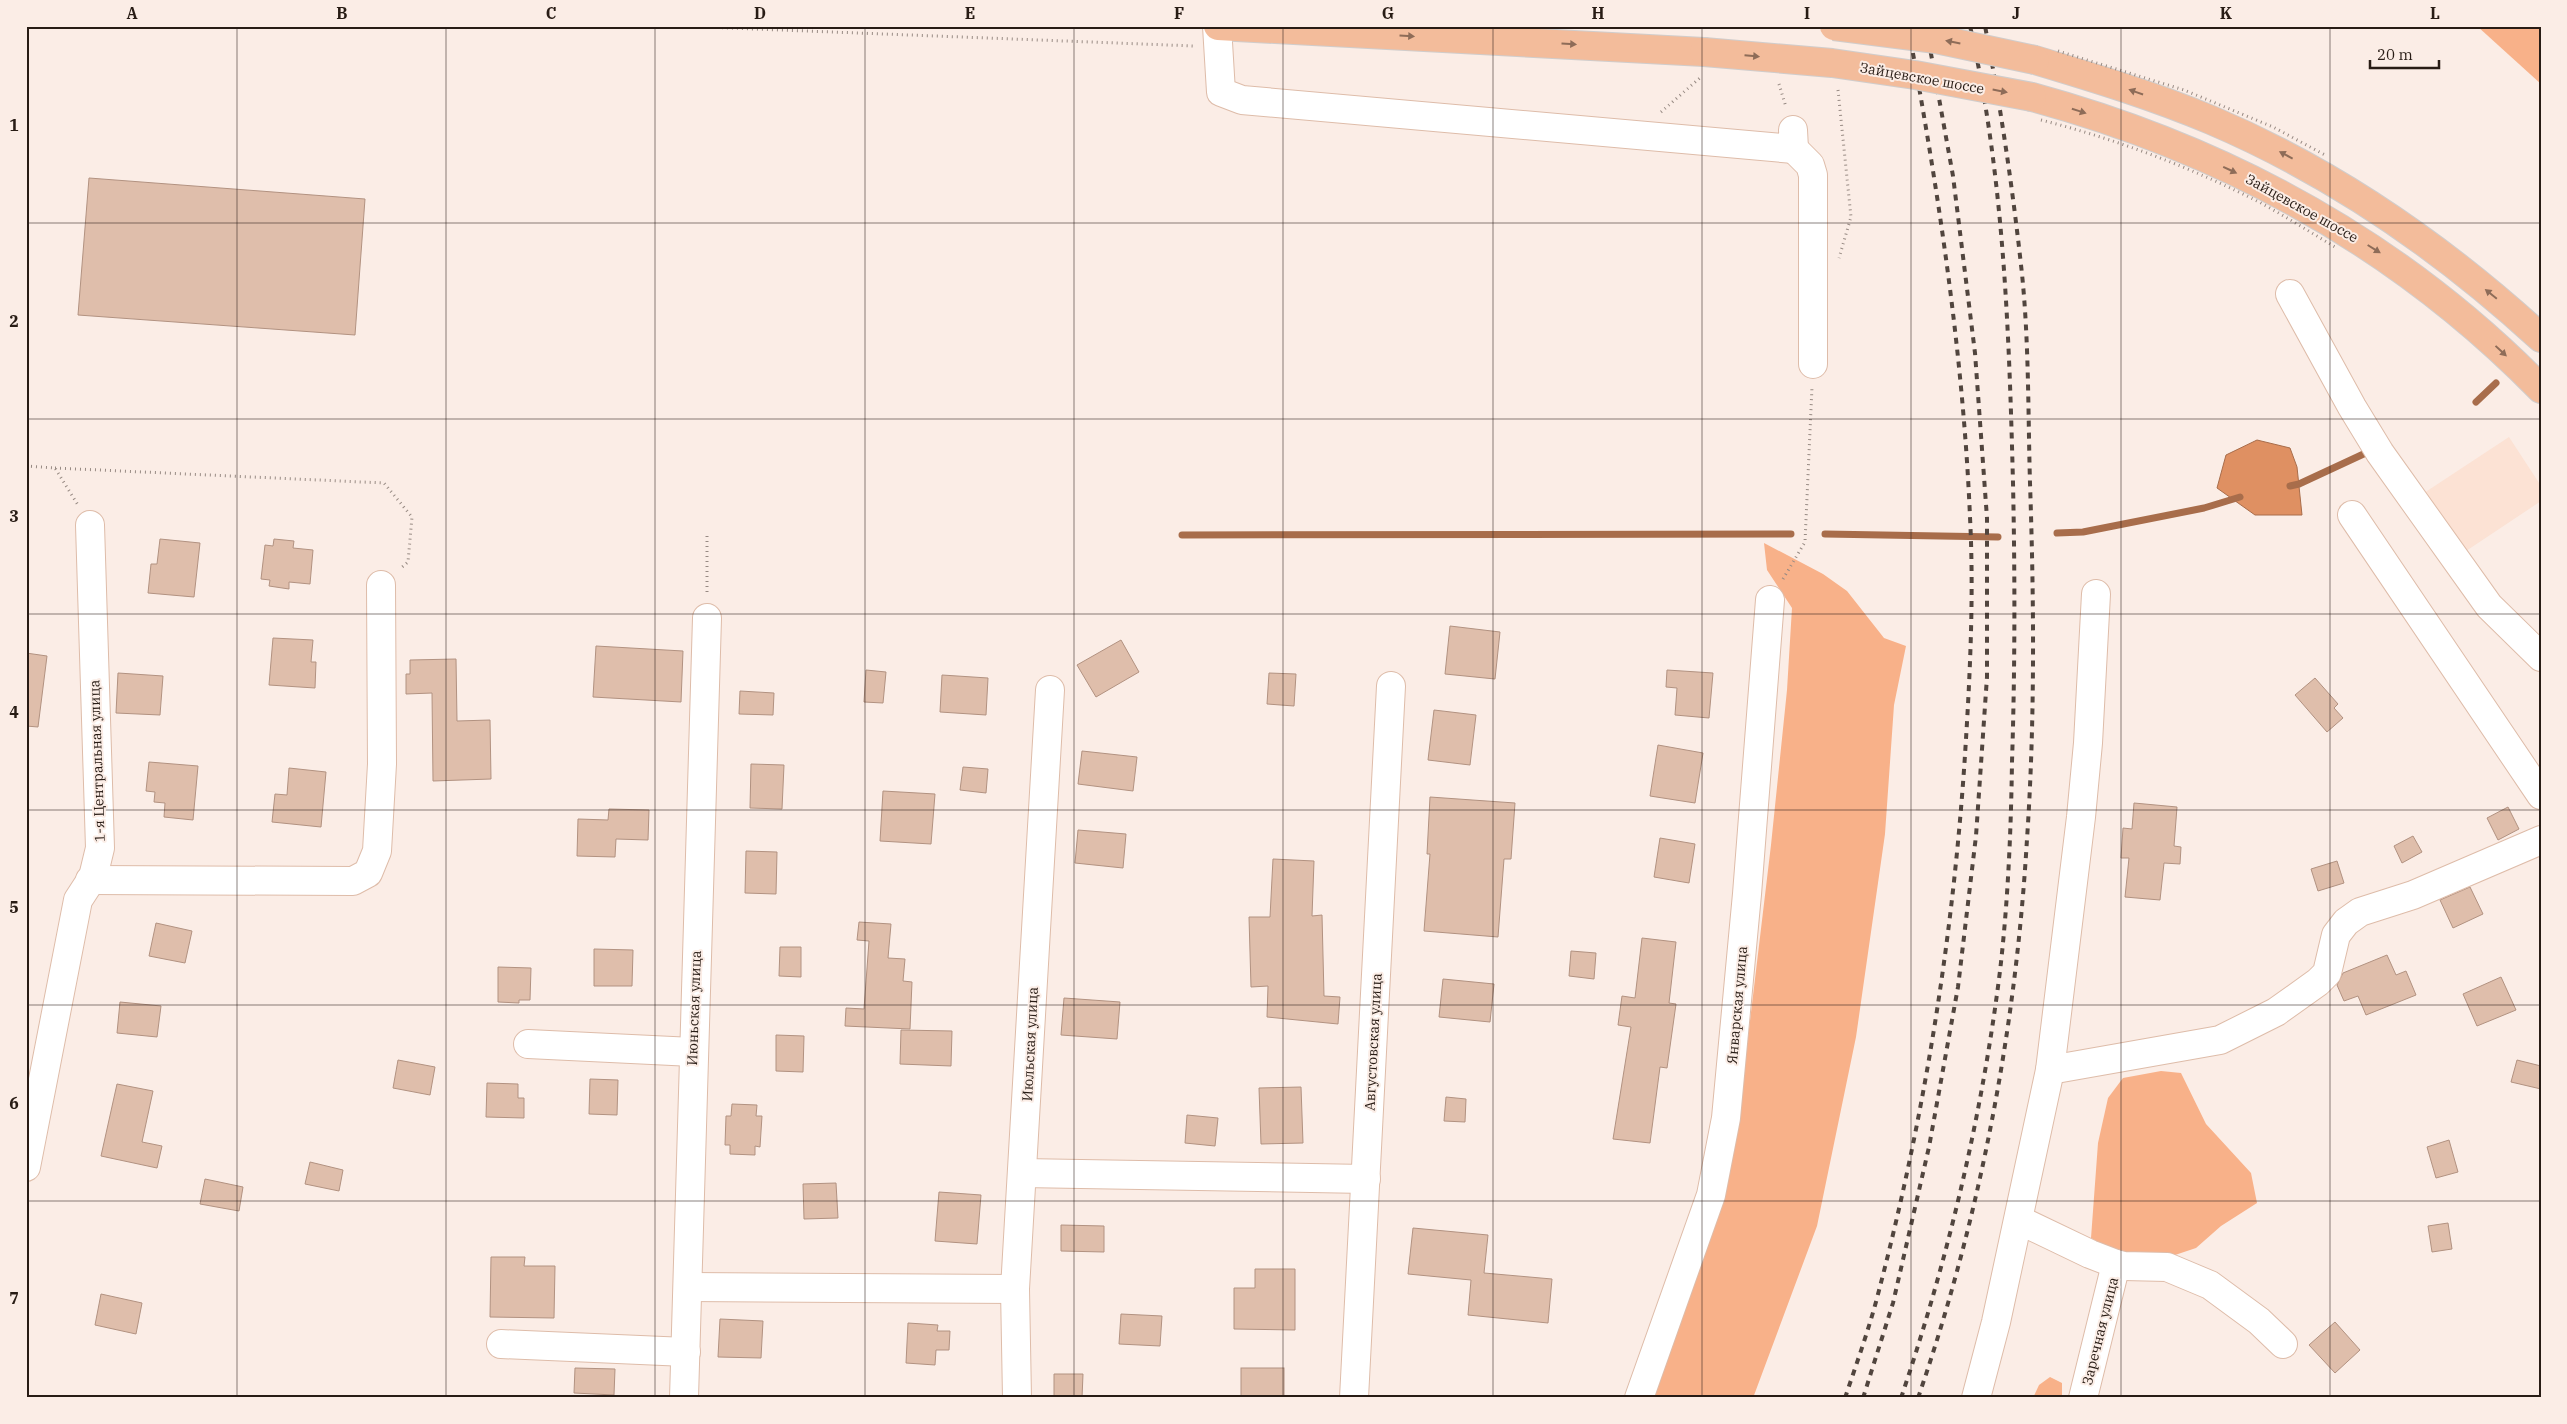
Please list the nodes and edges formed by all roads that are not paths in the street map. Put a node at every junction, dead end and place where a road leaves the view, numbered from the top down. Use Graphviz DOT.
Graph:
graph roads {
  1 [pos="1218,26"];
  2 [pos="1834,26"];
  3 [pos="2290,294"];
  4 [pos="2541,338"];
  5 [pos="1813,364"];
  6 [pos="2541,389"];
  7 [pos="2352,515"];
  8 [pos="90,525"];
  9 [pos="381,585"];
  10 [pos="2096,594"];
  11 [pos="1770,600"];
  12 [pos="707,618"];
  13 [pos="2541,657"];
  14 [pos="1391,686"];
  15 [pos="1050,690"];
  16 [pos="2541,795"];
  17 [pos="2541,840"];
  18 [pos="90,880"];
  19 [pos="528,1044"];
  20 [pos="692,1052"];
  21 [pos="2050,1070"];
  22 [pos="26,1167"];
  23 [pos="1022,1173"];
  24 [pos="1366,1179"];
  25 [pos="2019,1220"];
  26 [pos="2116,1264"];
  27 [pos="688,1287"];
  28 [pos="1015,1289"];
  29 [pos="501,1344"];
  30 [pos="2283,1344"];
  31 [pos="686,1352"];
  32 [pos="684,1398"];
  33 [pos="1017,1398"];
  34 [pos="1354,1398"];
  35 [pos="1639,1398"];
  36 [pos="1976,1398"];
  37 [pos="2084,1398"];
  1 -- 5 [label="street"];
  1 -- 6 [label="main road, Зайцевское шоссе, one-way, bridge"];
  4 -- 2 [label="main road, one-way, bridge"];
  3 -- 13 [label="street"];
  7 -- 16 [label="street"];
  8 -- 18 [label="street, 1-я Центральная улица"];
  9 -- 18 [label="street"];
  10 -- 21 [label="street"];
  11 -- 35 [label="street, Январская улица"];
  12 -- 20 [label="street, Июньская улица"];
  14 -- 24 [label="street, Августовская улица"];
  15 -- 23 [label="street, Июльская улица"];
  17 -- 21 [label="street"];
  18 -- 22 [label="street, 1-я Центральная улица"];
  19 -- 20 [label="street"];
  20 -- 27 [label="street, Июньская улица"];
  21 -- 25 [label="street"];
  23 -- 24 [label="street"];
  23 -- 28 [label="street, Июльская улица"];
  24 -- 34 [label="street, Августовская улица"];
  25 -- 26 [label="street"];
  25 -- 36 [label="street"];
  26 -- 30 [label="street"];
  26 -- 37 [label="street, Заречная улица"];
  27 -- 28 [label="street"];
  27 -- 31 [label="street, Июньская улица"];
  28 -- 33 [label="street, Июльская улица"];
  29 -- 31 [label="street"];
  31 -- 32 [label="street, Июньская улица"];
}
